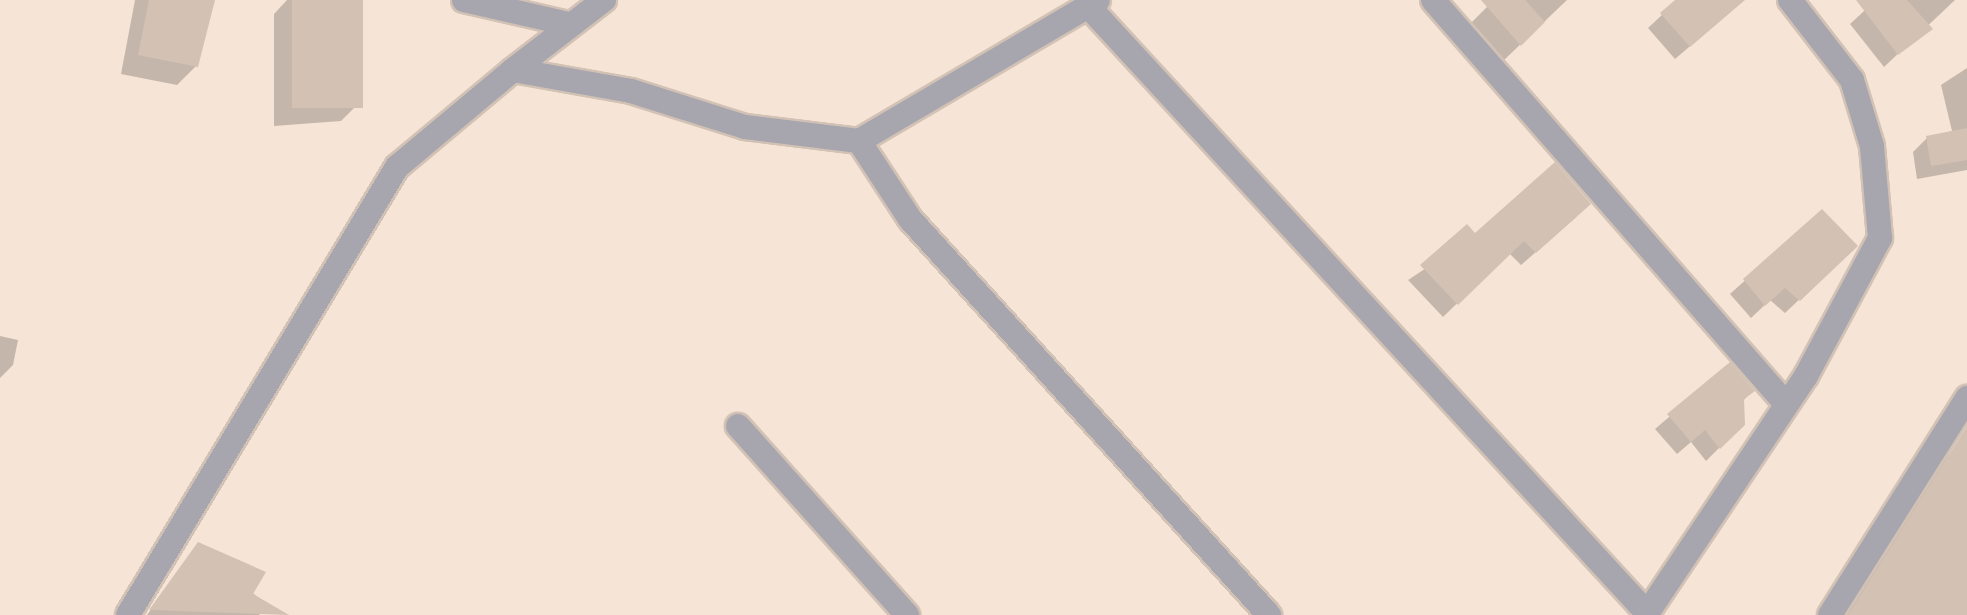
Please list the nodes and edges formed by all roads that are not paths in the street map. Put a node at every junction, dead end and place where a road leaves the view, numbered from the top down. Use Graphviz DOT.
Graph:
graph roads {
  1 [pos="464,0"];
  2 [pos="604,0"];
  3 [pos="1433,0"];
  4 [pos="1790,0"];
  5 [pos="1094,4"];
  6 [pos="569,24"];
  7 [pos="513,70"];
  8 [pos="859,141"];
  9 [pos="1967,398"];
  10 [pos="1786,404"];
  11 [pos="738,426"];
  12 [pos="1646,614"];
  13 [pos="128,615"];
  14 [pos="907,615"];
  15 [pos="1269,615"];
  16 [pos="1830,615"];
  1 -- 6 [label="street"];
  2 -- 6 [label="street"];
  3 -- 10 [label="street"];
  4 -- 10 [label="street"];
  5 -- 8 [label="street"];
  5 -- 12 [label="street"];
  6 -- 7 [label="street"];
  7 -- 8 [label="street"];
  7 -- 13 [label="street"];
  8 -- 15 [label="street"];
  9 -- 16 [label="street"];
  10 -- 12 [label="street"];
  11 -- 14 [label="street"];
}
